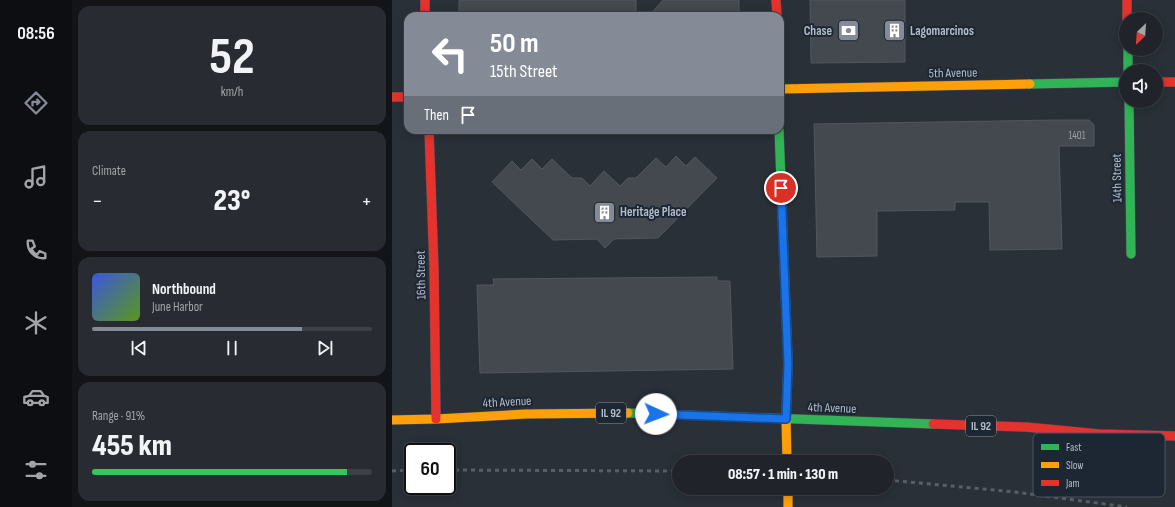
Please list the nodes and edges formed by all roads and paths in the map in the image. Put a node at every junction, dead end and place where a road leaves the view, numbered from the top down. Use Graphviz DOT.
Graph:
graph roads {
  1 [pos="425,0"];
  2 [pos="776,0"];
  3 [pos="1127,0"];
  4 [pos="426,12"];
  5 [pos="777,12"];
  6 [pos="1127,12"];
  7 [pos="1119,82"];
  8 [pos="1163,82"];
  9 [pos="1175,82"];
  10 [pos="784,89"];
  11 [pos="392,97"];
  12 [pos="404,97"];
  13 [pos="1129,108"];
  14 [pos="429,134"];
  15 [pos="779,134"];
  16 [pos="1131,254"];
  17 [pos="436,419"];
  18 [pos="786,419"];
  19 [pos="392,420"];
  20 [pos="1089,433"];
  21 [pos="1165,436"];
  22 [pos="1175,436"];
  23 [pos="787,455"];
  24 [pos="788,495"];
  25 [pos="788,507"];
  1 -- 4 [label="street"];
  2 -- 5 [label="street"];
  3 -- 6 [label="street"];
  7 -- 10 [label="street, 5th Avenue"];
  8 -- 9 [label="street"];
  11 -- 12 [label="street"];
  13 -- 16 [label="street, 14th Street"];
  14 -- 17 [label="street, 16th Street"];
  15 -- 18 [label="street"];
  17 -- 18 [label="street, 4th Avenue / IL 92"];
  17 -- 19 [label="street, 4th Avenue / IL 92"];
  18 -- 20 [label="street, 4th Avenue / IL 92"];
  18 -- 23 [label="street"];
  21 -- 22 [label="street, 4th Avenue / IL 92"];
  24 -- 25 [label="street"];
}
